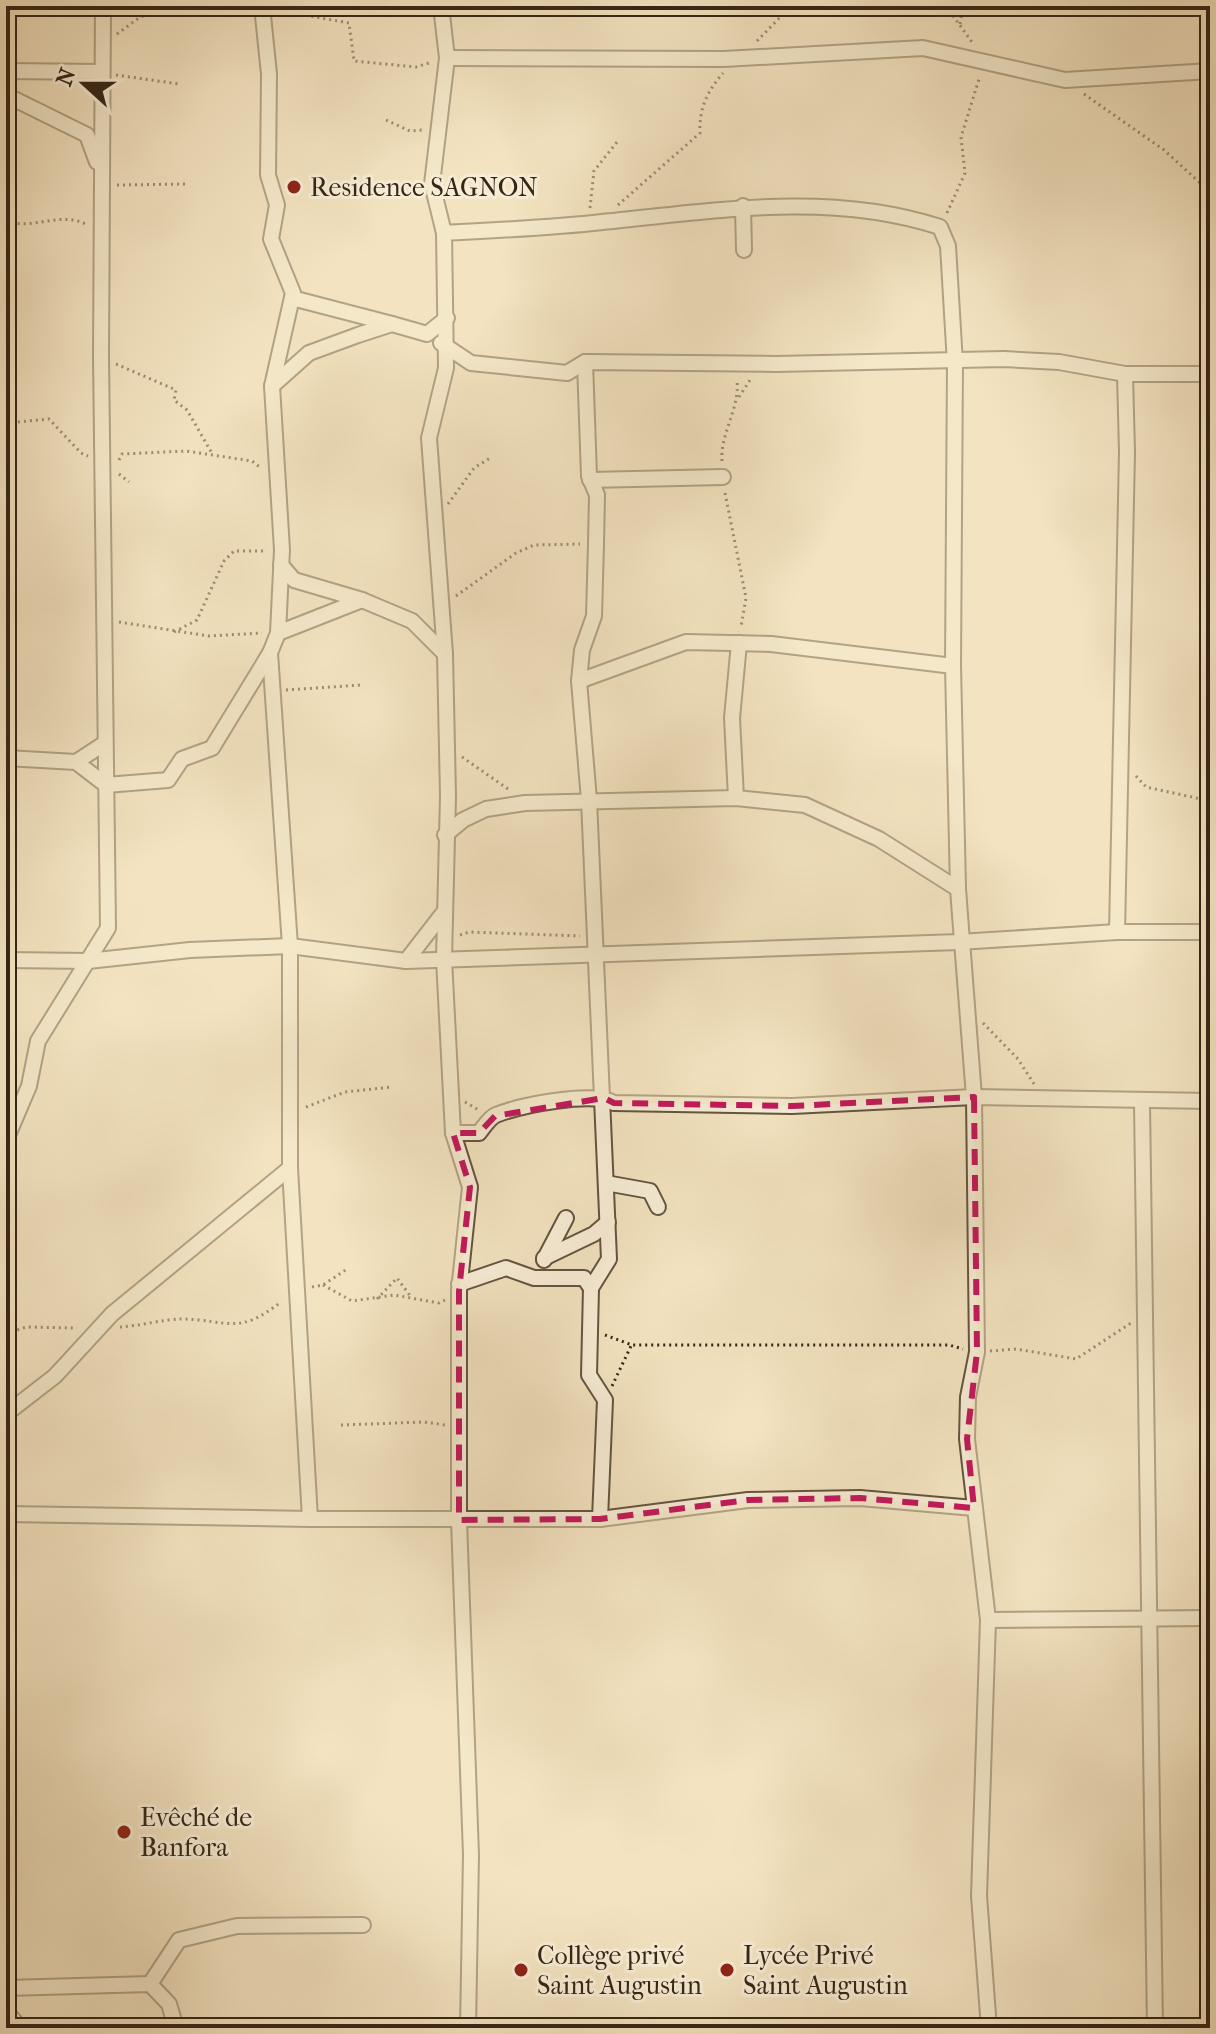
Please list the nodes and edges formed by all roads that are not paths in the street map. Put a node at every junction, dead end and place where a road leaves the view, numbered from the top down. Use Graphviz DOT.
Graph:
graph roads {
  1 [pos="103,6"];
  2 [pos="441,6"];
  3 [pos="262,8"];
  4 [pos="447,58"];
  5 [pos="6,71"];
  6 [pos="1210,71"];
  7 [pos="101,72"];
  8 [pos="6,95"];
  9 [pos="101,179"];
  10 [pos="743,206"];
  11 [pos="444,233"];
  12 [pos="744,250"];
  13 [pos="292,298"];
  14 [pos="447,318"];
  15 [pos="392,324"];
  16 [pos="427,334"];
  17 [pos="447,346"];
  18 [pos="585,362"];
  19 [pos="955,363"];
  20 [pos="1125,374"];
  21 [pos="1210,374"];
  22 [pos="272,386"];
  23 [pos="723,477"];
  24 [pos="590,480"];
  25 [pos="281,558"];
  26 [pos="362,600"];
  27 [pos="278,633"];
  28 [pos="739,643"];
  29 [pos="270,653"];
  30 [pos="445,654"];
  31 [pos="953,666"];
  32 [pos="579,681"];
  33 [pos="105,743"];
  34 [pos="6,758"];
  35 [pos="76,762"];
  36 [pos="106,785"];
  37 [pos="736,798"];
  38 [pos="589,800"];
  39 [pos="445,835"];
  40 [pos="958,889"];
  41 [pos="444,912"];
  42 [pos="1117,932"];
  43 [pos="1210,932"];
  44 [pos="959,942"];
  45 [pos="290,946"];
  46 [pos="594,955"];
  47 [pos="444,959"];
  48 [pos="6,960"];
  49 [pos="88,961"];
  50 [pos="406,961"];
  51 [pos="974,1097"];
  52 [pos="604,1098"];
  53 [pos="1210,1101"];
  54 [pos="1142,1103"];
  55 [pos="453,1133"];
  56 [pos="6,1140"];
  57 [pos="290,1168"];
  58 [pos="606,1183"];
  59 [pos="658,1207"];
  60 [pos="566,1218"];
  61 [pos="608,1222"];
  62 [pos="544,1258"];
  63 [pos="534,1278"];
  64 [pos="459,1288"];
  65 [pos="591,1288"];
  66 [pos="6,1414"];
  67 [pos="974,1508"];
  68 [pos="6,1514"];
  69 [pos="310,1519"];
  70 [pos="600,1519"];
  71 [pos="459,1520"];
  72 [pos="1149,1618"];
  73 [pos="1210,1618"];
  74 [pos="988,1620"];
  75 [pos="363,1925"];
  76 [pos="150,1984"];
  77 [pos="6,1988"];
  78 [pos="6,2011"];
  79 [pos="20,2028"];
  80 [pos="176,2028"];
  81 [pos="468,2028"];
  82 [pos="989,2028"];
  83 [pos="1155,2028"];
  1 -- 7 [label="street"];
  2 -- 4 [label="street"];
  3 -- 13 [label="street"];
  4 -- 6 [label="street"];
  4 -- 11 [label="street"];
  5 -- 7 [label="street"];
  7 -- 9 [label="street"];
  8 -- 9 [label="street"];
  9 -- 33 [label="street"];
  10 -- 11 [label="street"];
  10 -- 12 [label="street"];
  10 -- 19 [label="street"];
  11 -- 14 [label="street"];
  13 -- 15 [label="street"];
  13 -- 22 [label="street"];
  14 -- 16 [label="street"];
  14 -- 17 [label="street"];
  15 -- 16 [label="street"];
  15 -- 22 [label="street"];
  16 -- 17 [label="street"];
  17 -- 18 [label="street"];
  17 -- 30 [label="street"];
  18 -- 19 [label="street"];
  18 -- 24 [label="street"];
  19 -- 20 [label="street"];
  19 -- 31 [label="street"];
  20 -- 21 [label="street"];
  20 -- 42 [label="street"];
  22 -- 25 [label="street"];
  23 -- 24 [label="street"];
  24 -- 32 [label="street"];
  25 -- 26 [label="street"];
  25 -- 27 [label="street"];
  26 -- 27 [label="street"];
  26 -- 30 [label="street"];
  27 -- 29 [label="street"];
  28 -- 31 [label="street"];
  28 -- 32 [label="street"];
  28 -- 37 [label="street"];
  29 -- 36 [label="street"];
  29 -- 45 [label="street"];
  30 -- 39 [label="street"];
  31 -- 40 [label="street"];
  32 -- 38 [label="street"];
  33 -- 35 [label="street"];
  33 -- 36 [label="street"];
  34 -- 35 [label="street"];
  35 -- 36 [label="street"];
  36 -- 49 [label="street"];
  37 -- 38 [label="street"];
  37 -- 40 [label="street"];
  38 -- 39 [label="street"];
  38 -- 46 [label="street"];
  39 -- 41 [label="street"];
  40 -- 44 [label="street"];
  41 -- 47 [label="street"];
  41 -- 50 [label="street"];
  42 -- 43 [label="street"];
  42 -- 44 [label="street"];
  44 -- 46 [label="street"];
  44 -- 51 [label="street"];
  45 -- 49 [label="street"];
  45 -- 50 [label="street"];
  45 -- 57 [label="street"];
  46 -- 47 [label="street"];
  46 -- 52 [label="street"];
  47 -- 50 [label="street"];
  47 -- 55 [label="street"];
  48 -- 49 [label="street"];
  49 -- 56 [label="street"];
  51 -- 52 [label="street"];
  51 -- 54 [label="street"];
  51 -- 67 [label="street"];
  52 -- 55 [label="street"];
  52 -- 58 [label="street"];
  53 -- 54 [label="street"];
  54 -- 72 [label="street"];
  55 -- 64 [label="street"];
  57 -- 66 [label="street"];
  57 -- 69 [label="street"];
  58 -- 59 [label="street"];
  58 -- 61 [label="street"];
  60 -- 62 [label="street"];
  61 -- 62 [label="street"];
  61 -- 65 [label="street"];
  62 -- 63 [label="street"];
  63 -- 64 [label="street"];
  63 -- 65 [label="street"];
  64 -- 71 [label="street"];
  65 -- 70 [label="street"];
  67 -- 70 [label="street"];
  67 -- 74 [label="street"];
  68 -- 69 [label="street"];
  69 -- 71 [label="street"];
  70 -- 71 [label="street"];
  71 -- 81 [label="street"];
  72 -- 73 [label="street"];
  72 -- 74 [label="street"];
  72 -- 83 [label="street"];
  74 -- 82 [label="street"];
  75 -- 76 [label="street"];
  76 -- 77 [label="street"];
  76 -- 80 [label="street"];
  78 -- 79 [label="street"];
}
